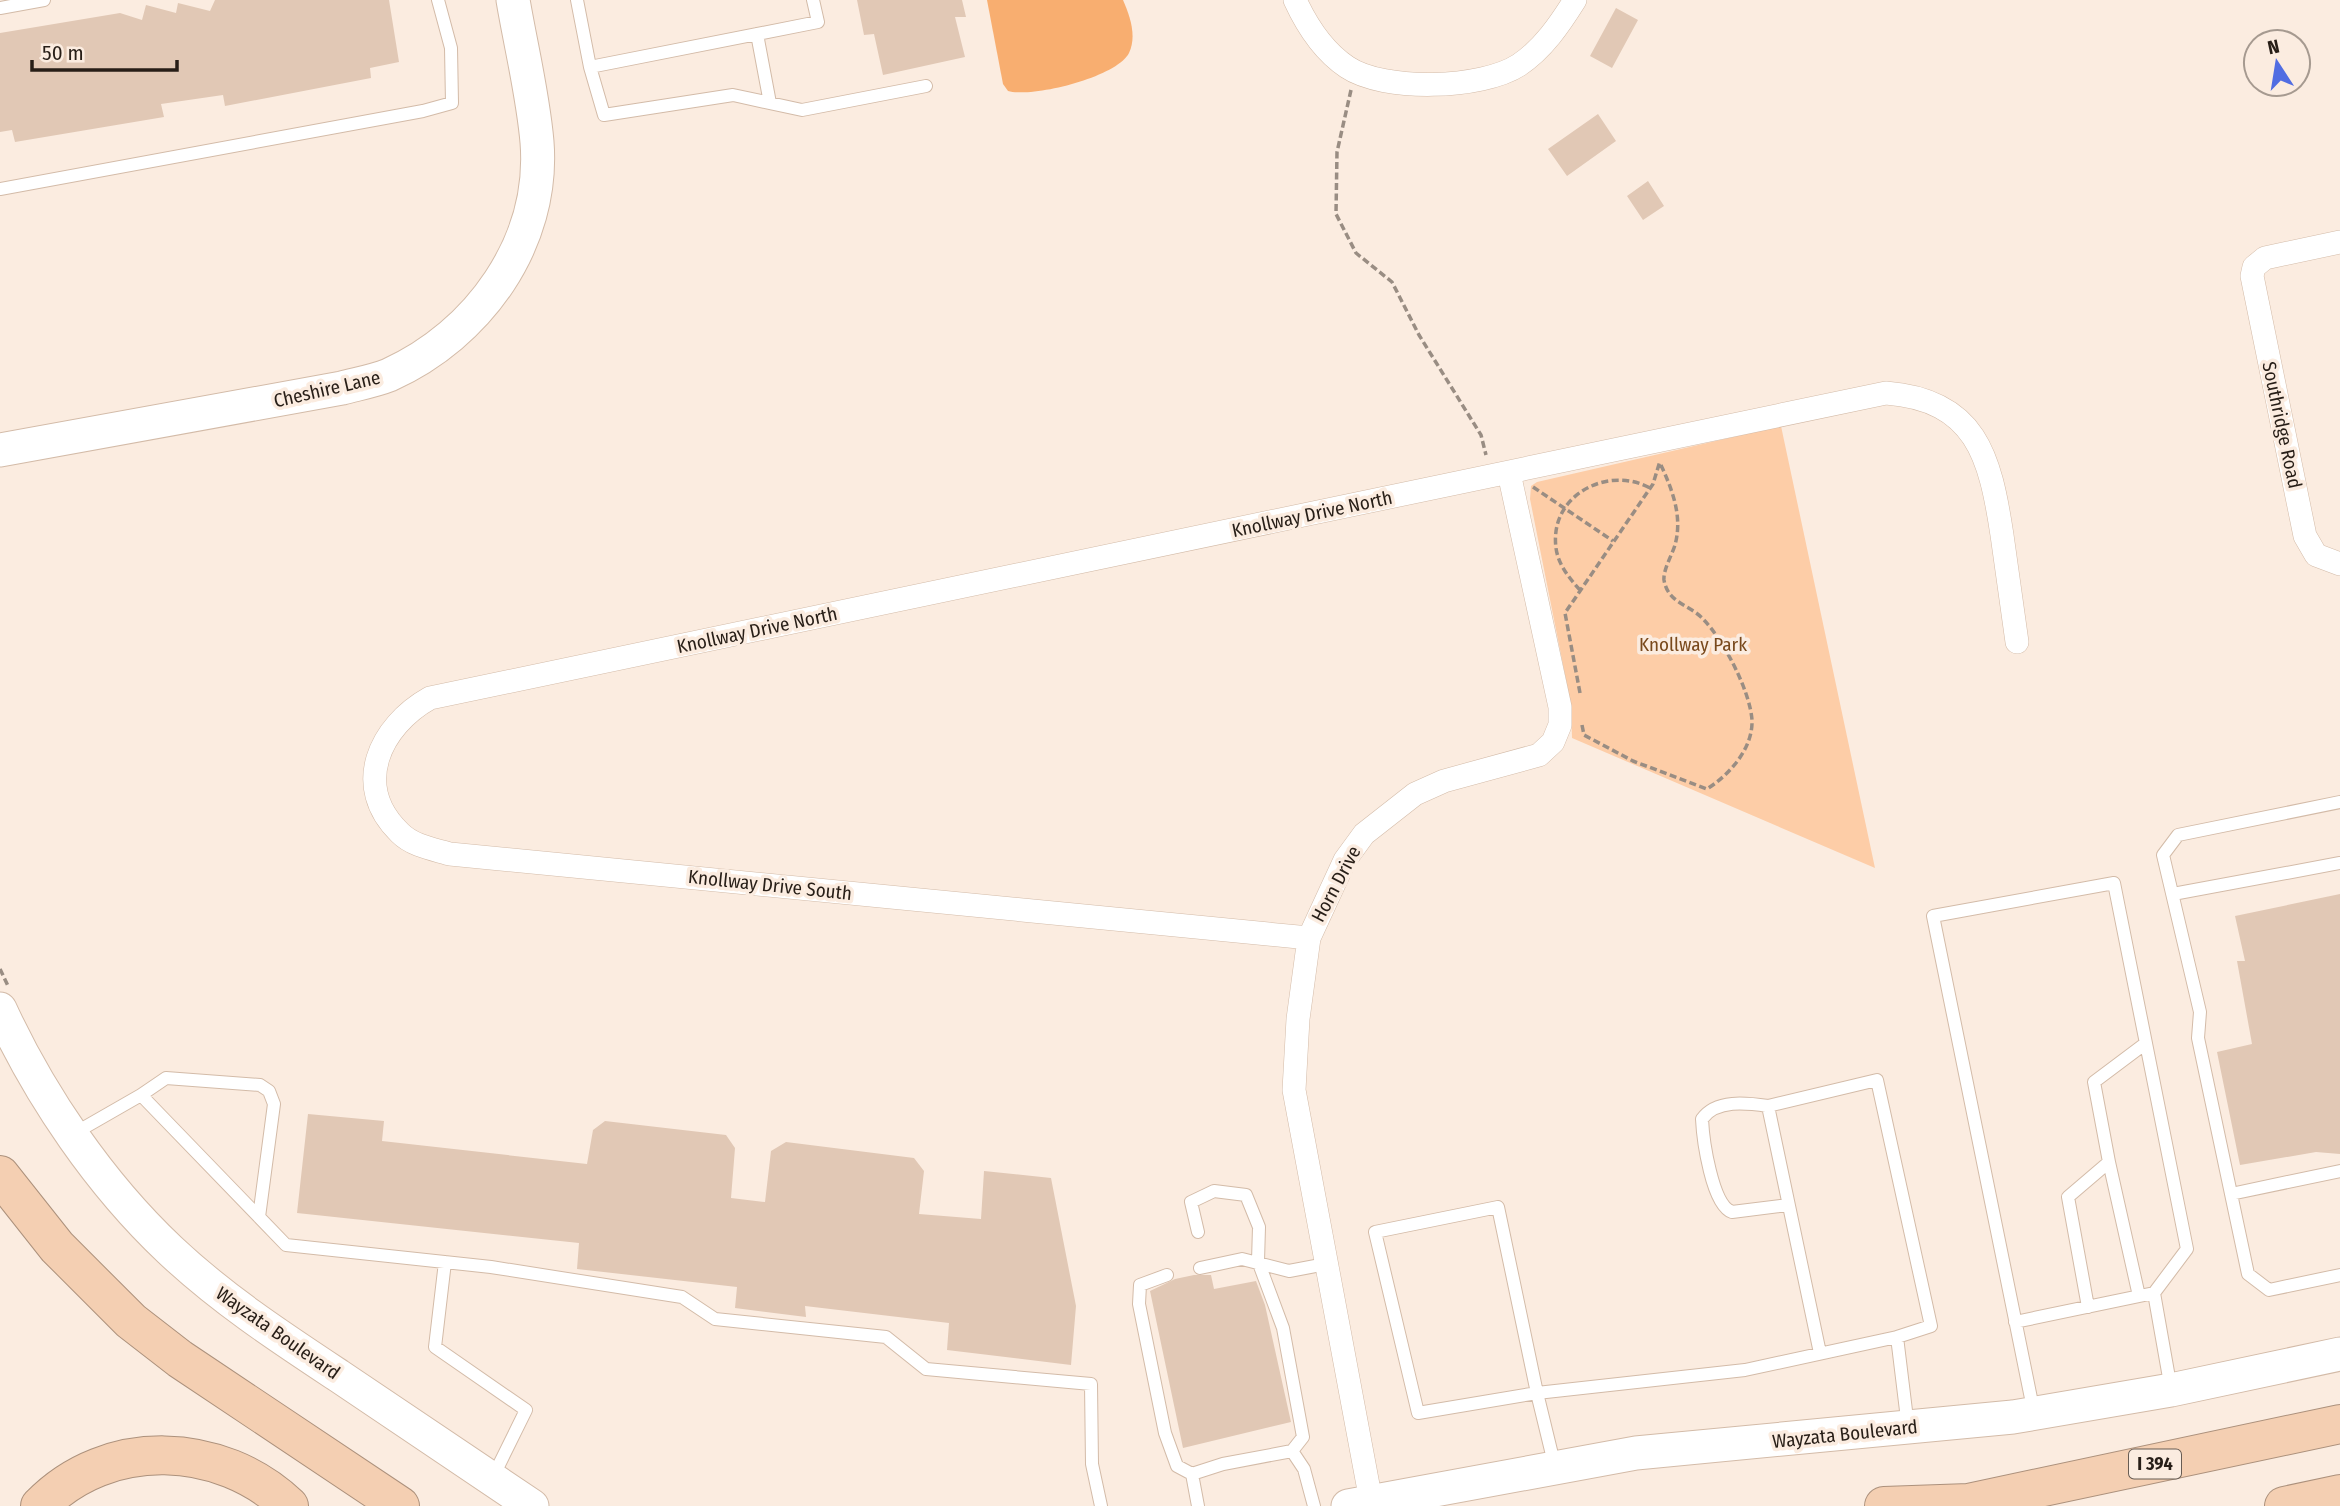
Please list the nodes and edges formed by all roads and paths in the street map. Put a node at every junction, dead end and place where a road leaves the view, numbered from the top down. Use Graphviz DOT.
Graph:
graph roads {
  1 [pos="44,0"];
  2 [pos="438,0"];
  3 [pos="513,0"];
  4 [pos="577,0"];
  5 [pos="813,0"];
  6 [pos="1295,0"];
  7 [pos="1575,0"];
  8 [pos="0,8"];
  9 [pos="757,34"];
  10 [pos="590,67"];
  11 [pos="1355,71"];
  12 [pos="926,86"];
  13 [pos="770,103"];
  14 [pos="0,189"];
  15 [pos="2340,242"];
  16 [pos="0,450"];
  17 [pos="1658,452"];
  18 [pos="1500,475"];
  19 [pos="1650,488"];
  20 [pos="1564,507"];
  21 [pos="1613,541"];
  22 [pos="2340,564"];
  23 [pos="1580,590"];
  24 [pos="2017,642"];
  25 [pos="430,698"];
  26 [pos="1580,704"];
  27 [pos="1581,716"];
  28 [pos="2340,802"];
  29 [pos="2340,863"];
  30 [pos="2172,894"];
  31 [pos="1309,937"];
  32 [pos="0,1009"];
  33 [pos="2146,1043"];
  34 [pos="142,1095"];
  35 [pos="1768,1106"];
  36 [pos="73,1134"];
  37 [pos="2109,1162"];
  38 [pos="2340,1171"];
  39 [pos="0,1175"];
  40 [pos="2231,1194"];
  41 [pos="1788,1205"];
  42 [pos="259,1217"];
  43 [pos="1198,1231"];
  44 [pos="1258,1261"];
  45 [pos="445,1262"];
  46 [pos="1326,1264"];
  47 [pos="1200,1269"];
  48 [pos="1167,1275"];
  49 [pos="2340,1275"];
  50 [pos="2154,1293"];
  51 [pos="2139,1296"];
  52 [pos="2088,1307"];
  53 [pos="2015,1322"];
  54 [pos="1897,1337"];
  55 [pos="1820,1353"];
  56 [pos="2340,1353"];
  57 [pos="2171,1390"];
  58 [pos="1537,1393"];
  59 [pos="2034,1413"];
  60 [pos="2340,1424"];
  61 [pos="1908,1428"];
  62 [pos="1292,1451"];
  63 [pos="1556,1467"];
  64 [pos="1192,1474"];
  65 [pos="492,1479"];
  66 [pos="2340,1494"];
  67 [pos="1360,1504"];
  68 [pos="1962,1505"];
  69 [pos="40,1506"];
  70 [pos="289,1506"];
  71 [pos="400,1506"];
  72 [pos="533,1506"];
  73 [pos="1101,1506"];
  74 [pos="1198,1506"];
  75 [pos="1314,1506"];
  76 [pos="1884,1506"];
  77 [pos="2284,1506"];
  1 -- 8 [label="lane"];
  2 -- 14 [label="lane"];
  3 -- 16 [label="street, Cheshire Lane"];
  4 -- 10 [label="lane"];
  5 -- 9 [label="lane"];
  6 -- 11 [label="street"];
  7 -- 11 [label="street"];
  9 -- 10 [label="lane"];
  9 -- 13 [label="lane"];
  10 -- 13 [label="lane"];
  11 -- 18 [label="path"];
  12 -- 13 [label="lane"];
  15 -- 22 [label="street, Southridge Road"];
  17 -- 18 [label="street, Knollway Drive North"];
  17 -- 19 [label="path"];
  17 -- 24 [label="street, Knollway Drive North"];
  17 -- 27 [label="path"];
  18 -- 20 [label="path"];
  18 -- 25 [label="street, Knollway Drive North"];
  18 -- 31 [label="street, Horn Drive"];
  19 -- 20 [label="path"];
  19 -- 21 [label="path"];
  20 -- 21 [label="path"];
  20 -- 23 [label="path"];
  21 -- 23 [label="path"];
  23 -- 26 [label="path"];
  25 -- 31 [label="street, Knollway Drive South"];
  28 -- 30 [label="lane"];
  29 -- 30 [label="lane"];
  30 -- 40 [label="lane"];
  31 -- 46 [label="street, Horn Drive"];
  32 -- 36 [label="street, Wayzata Boulevard"];
  33 -- 37 [label="lane"];
  33 -- 50 [label="lane"];
  33 -- 53 [label="lane"];
  34 -- 36 [label="lane"];
  34 -- 42 [label="lane"];
  34 -- 42 [label="lane"];
  35 -- 41 [label="lane"];
  35 -- 41 [label="lane"];
  35 -- 54 [label="lane"];
  36 -- 65 [label="street, Wayzata Boulevard"];
  37 -- 51 [label="lane"];
  37 -- 52 [label="lane"];
  38 -- 40 [label="lane"];
  39 -- 71 [label="highway"];
  40 -- 49 [label="lane"];
  41 -- 55 [label="lane"];
  42 -- 45 [label="lane"];
  43 -- 44 [label="lane"];
  44 -- 46 [label="lane"];
  44 -- 47 [label="lane"];
  44 -- 62 [label="lane"];
  45 -- 65 [label="lane"];
  45 -- 73 [label="lane"];
  46 -- 67 [label="street, Horn Drive"];
  48 -- 64 [label="lane"];
  50 -- 51 [label="lane"];
  50 -- 57 [label="lane"];
  51 -- 52 [label="lane"];
  52 -- 53 [label="lane"];
  53 -- 59 [label="lane"];
  54 -- 55 [label="lane"];
  54 -- 61 [label="lane"];
  55 -- 58 [label="lane"];
  56 -- 57 [label="street, Wayzata Boulevard"];
  57 -- 59 [label="street, Wayzata Boulevard"];
  58 -- 58 [label="lane"];
  58 -- 63 [label="lane"];
  59 -- 61 [label="street, Wayzata Boulevard"];
  60 -- 68 [label="highway, I 394"];
  61 -- 63 [label="street, Wayzata Boulevard"];
  62 -- 64 [label="lane"];
  62 -- 75 [label="lane"];
  63 -- 67 [label="street, Wayzata Boulevard"];
  64 -- 74 [label="lane"];
  65 -- 72 [label="street, Wayzata Boulevard"];
  66 -- 77 [label="highway"];
  68 -- 76 [label="highway"];
  69 -- 70 [label="highway"];
}
